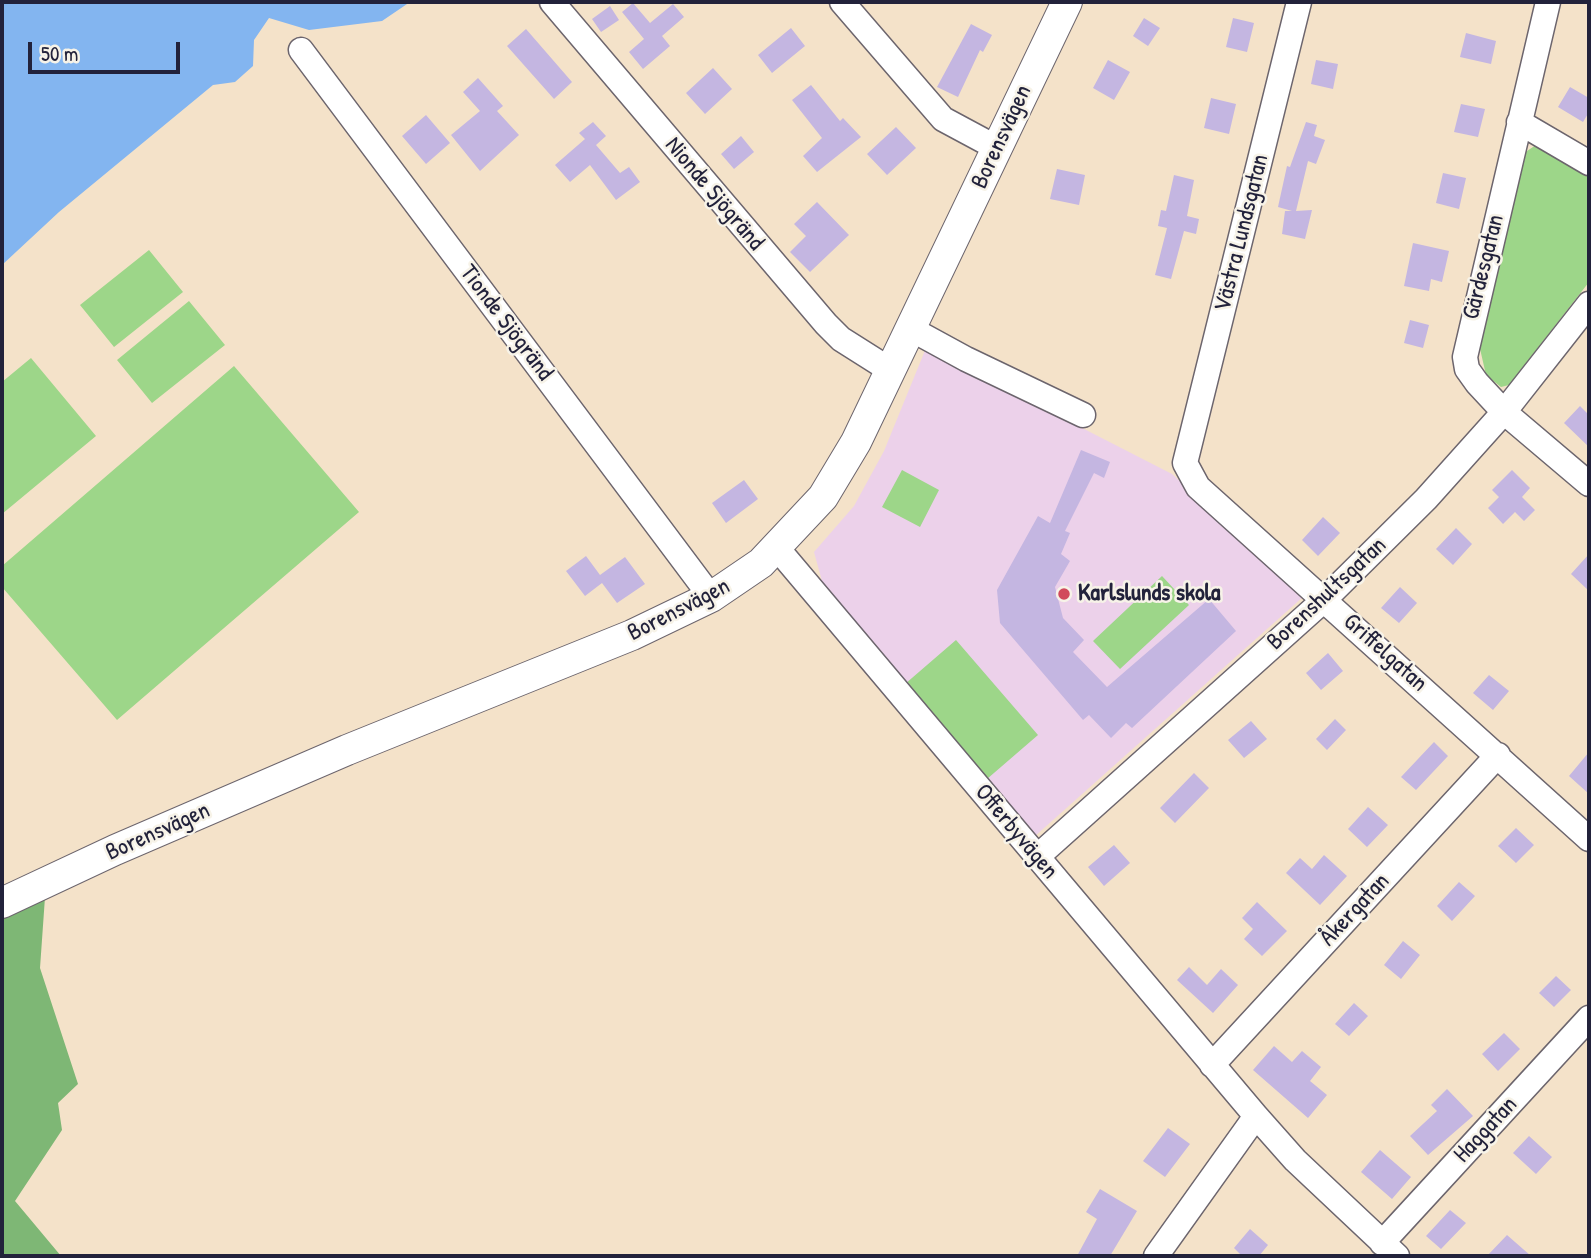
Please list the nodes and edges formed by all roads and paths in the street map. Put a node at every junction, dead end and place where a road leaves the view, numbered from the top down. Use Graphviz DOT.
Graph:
graph roads {
  1 [pos="552,2"];
  2 [pos="842,2"];
  3 [pos="1067,2"];
  4 [pos="1299,2"];
  5 [pos="1548,2"];
  6 [pos="301,50"];
  7 [pos="1519,122"];
  8 [pos="997,148"];
  9 [pos="1589,163"];
  10 [pos="1589,304"];
  11 [pos="911,329"];
  12 [pos="890,370"];
  13 [pos="1504,412"];
  14 [pos="1083,415"];
  15 [pos="1185,463"];
  16 [pos="1589,484"];
  17 [pos="777,548"];
  18 [pos="711,597"];
  19 [pos="1325,599"];
  20 [pos="1498,755"];
  21 [pos="1589,839"];
  22 [pos="1037,858"];
  23 [pos="2,903"];
  24 [pos="1589,1018"];
  25 [pos="1212,1065"];
  26 [pos="1256,1116"];
  27 [pos="1390,1249"];
  28 [pos="1156,1256"];
  1 -- 12 [label="street, Nionde Sjögränd"];
  2 -- 8 [label="street"];
  3 -- 8 [label="street, Borensvägen"];
  4 -- 15 [label="street, Västra Lundsgatan"];
  5 -- 7 [label="street, Gärdesgatan"];
  6 -- 18 [label="street, Tionde Sjögränd"];
  7 -- 9 [label="street"];
  7 -- 13 [label="street, Gärdesgatan"];
  8 -- 11 [label="street, Borensvägen"];
  10 -- 13 [label="street, Borenshultsgatan"];
  11 -- 12 [label="street, Borensvägen"];
  11 -- 14 [label="street"];
  12 -- 17 [label="street, Borensvägen"];
  13 -- 16 [label="street, Gärdesgatan"];
  13 -- 19 [label="street, Borenshultsgatan"];
  15 -- 19 [label="street, Griffelgatan"];
  17 -- 18 [label="street, Borensvägen"];
  17 -- 22 [label="street, Offerbyvägen"];
  18 -- 23 [label="street, Borensvägen"];
  19 -- 20 [label="street, Griffelgatan"];
  19 -- 22 [label="street, Borenshultsgatan"];
  20 -- 21 [label="street, Griffelgatan"];
  20 -- 25 [label="street, Åkergatan"];
  22 -- 25 [label="street, Offerbyvägen"];
  24 -- 27 [label="street, Haggatan"];
  25 -- 26 [label="street, Offerbyvägen"];
  26 -- 27 [label="street, Offerbyvägen"];
  26 -- 28 [label="street"];
}
